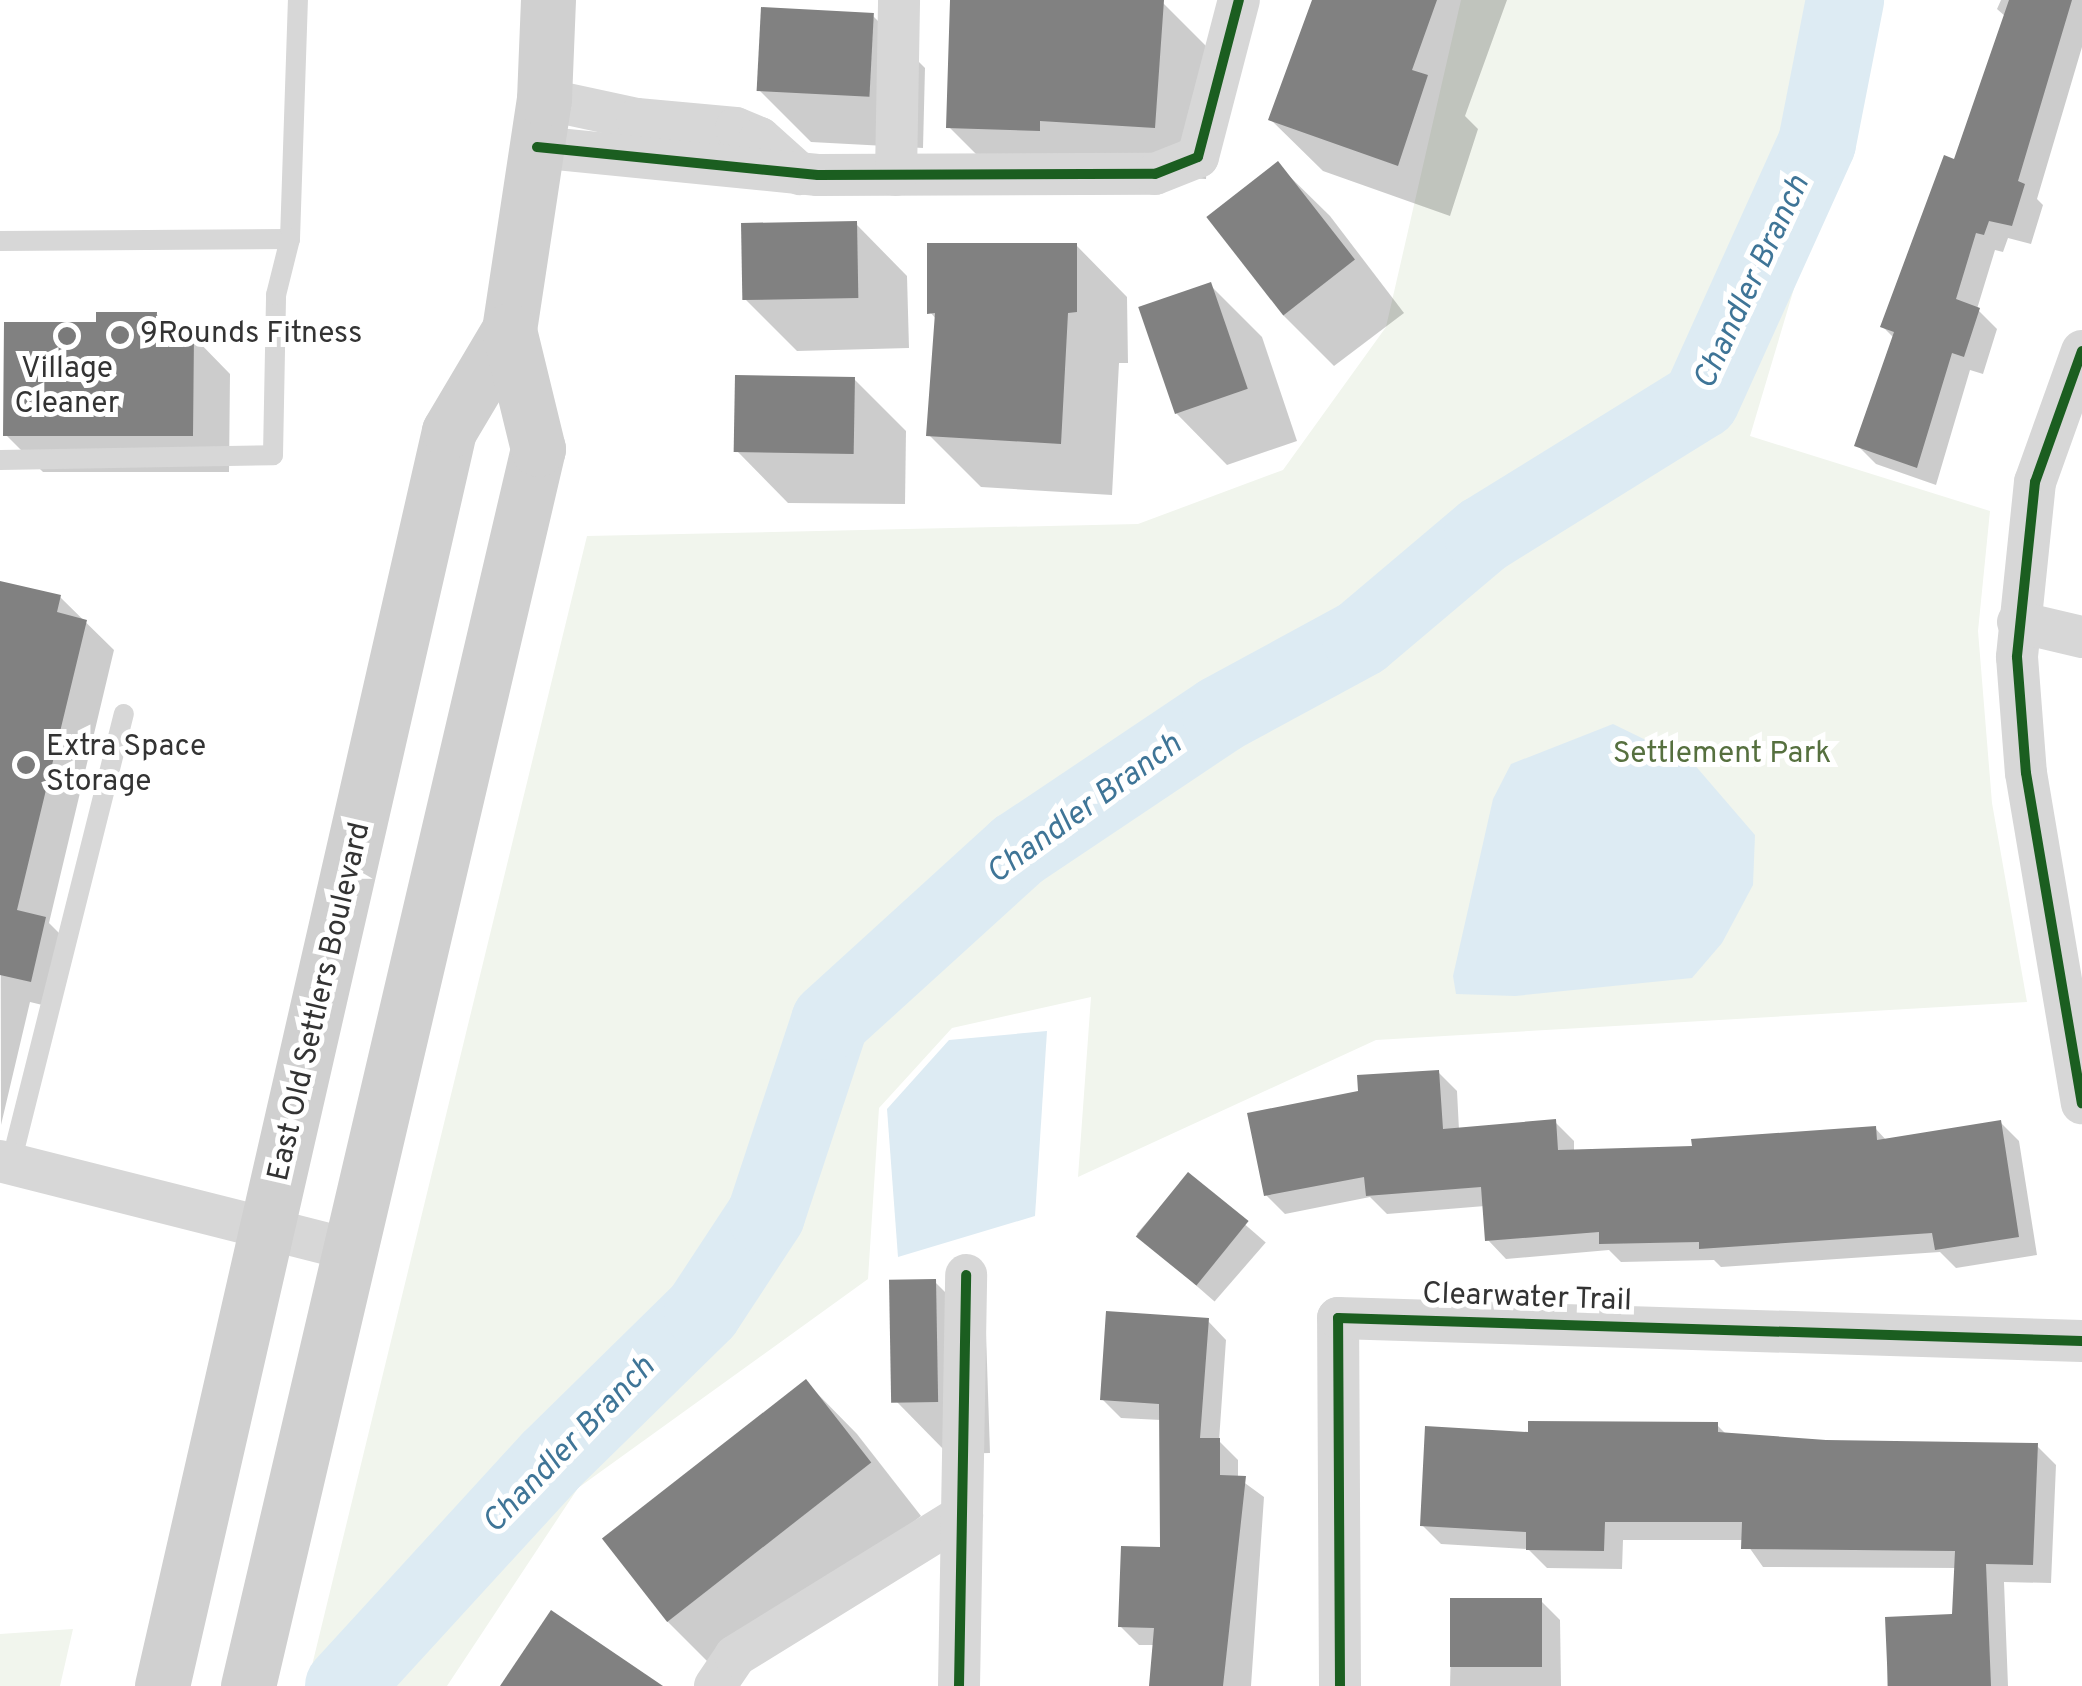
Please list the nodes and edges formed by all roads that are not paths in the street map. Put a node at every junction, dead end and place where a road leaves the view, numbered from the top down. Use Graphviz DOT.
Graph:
graph roads {
  1 [pos="298,0"];
  2 [pos="548,0"];
  3 [pos="899,0"];
  4 [pos="1239,0"];
  5 [pos="540,123"];
  6 [pos="896,176"];
  7 [pos="290,239"];
  8 [pos="0,241"];
  9 [pos="509,330"];
  10 [pos="2082,351"];
  11 [pos="0,460"];
  12 [pos="2018,622"];
  13 [pos="2082,637"];
  14 [pos="124,714"];
  15 [pos="2082,1103"];
  16 [pos="5,1162"];
  17 [pos="269,1229"];
  18 [pos="349,1249"];
  19 [pos="966,1275"];
  20 [pos="2082,1341"];
  21 [pos="962,1516"];
  22 [pos="162,1686"];
  23 [pos="248,1686"];
  24 [pos="715,1686"];
  25 [pos="959,1686"];
  26 [pos="1340,1686"];
  1 -- 7 [label="lane"];
  2 -- 5 [label="main road, East Old Settlers Boulevard"];
  3 -- 6 [label="street"];
  4 -- 6 [label="street"];
  5 -- 6 [label="street"];
  5 -- 9 [label="main road, East Old Settlers Boulevard"];
  7 -- 8 [label="lane"];
  7 -- 11 [label="lane"];
  9 -- 17 [label="main road, East Old Settlers Boulevard"];
  9 -- 18 [label="main road, East Old Settlers Boulevard"];
  10 -- 12 [label="street"];
  12 -- 13 [label="street"];
  12 -- 15 [label="street"];
  14 -- 16 [label="lane"];
  16 -- 17 [label="street"];
  17 -- 18 [label="street"];
  17 -- 22 [label="main road, East Old Settlers Boulevard"];
  18 -- 23 [label="main road, East Old Settlers Boulevard"];
  19 -- 21 [label="street"];
  20 -- 26 [label="street, Clearwater Trail"];
  21 -- 24 [label="street"];
  21 -- 25 [label="street"];
}
